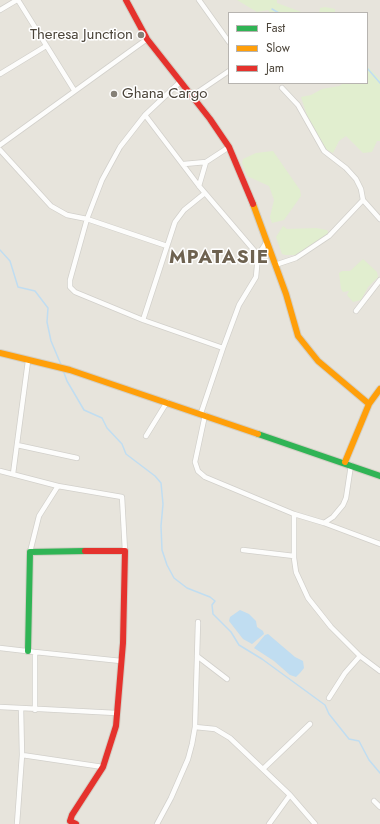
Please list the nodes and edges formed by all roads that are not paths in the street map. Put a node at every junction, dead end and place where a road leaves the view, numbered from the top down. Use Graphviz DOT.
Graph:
graph roads {
  1 [pos="17,0"];
  2 [pos="126,0"];
  3 [pos="199,0"];
  4 [pos="0,10"];
  5 [pos="147,39"];
  6 [pos="228,41"];
  7 [pos="46,46"];
  8 [pos="228,72"];
  9 [pos="0,74"];
  10 [pos="180,82"];
  11 [pos="282,88"];
  12 [pos="74,90"];
  13 [pos="192,96"];
  14 [pos="145,115"];
  15 [pos="0,145"];
  16 [pos="229,147"];
  17 [pos="0,150"];
  18 [pos="206,162"];
  19 [pos="184,164"];
  20 [pos="199,186"];
  21 [pos="205,193"];
  22 [pos="363,200"];
  23 [pos="87,219"];
  24 [pos="380,219"];
  25 [pos="266,243"];
  26 [pos="167,246"];
  27 [pos="258,255"];
  28 [pos="275,265"];
  29 [pos="380,280"];
  30 [pos="356,311"];
  31 [pos="143,320"];
  32 [pos="223,348"];
  33 [pos="0,353"];
  34 [pos="28,361"];
  35 [pos="380,389"];
  36 [pos="167,402"];
  37 [pos="369,404"];
  38 [pos="203,414"];
  39 [pos="146,436"];
  40 [pos="17,445"];
  41 [pos="77,458"];
  42 [pos="345,462"];
  43 [pos="351,465"];
  44 [pos="0,471"];
  45 [pos="13,474"];
  46 [pos="380,476"];
  47 [pos="58,486"];
  48 [pos="294,514"];
  49 [pos="324,523"];
  50 [pos="380,544"];
  51 [pos="243,550"];
  52 [pos="125,551"];
  53 [pos="30,552"];
  54 [pos="294,556"];
  55 [pos="198,622"];
  56 [pos="0,648"];
  57 [pos="32,652"];
  58 [pos="197,656"];
  59 [pos="360,656"];
  60 [pos="121,661"];
  61 [pos="380,671"];
  62 [pos="227,679"];
  63 [pos="329,698"];
  64 [pos="0,706"];
  65 [pos="20,708"];
  66 [pos="36,710"];
  67 [pos="116,713"];
  68 [pos="310,724"];
  69 [pos="195,727"];
  70 [pos="22,755"];
  71 [pos="103,767"];
  72 [pos="263,769"];
  73 [pos="290,795"];
  74 [pos="374,801"];
  75 [pos="380,806"];
  76 [pos="72,823"];
  77 [pos="271,823"];
  78 [pos="17,824"];
  79 [pos="157,824"];
  80 [pos="316,824"];
  1 -- 4 [label="street"];
  1 -- 7 [label="street"];
  2 -- 5 [label="street"];
  3 -- 6 [label="street"];
  5 -- 10 [label="street"];
  5 -- 12 [label="street"];
  7 -- 9 [label="street"];
  7 -- 12 [label="street"];
  8 -- 13 [label="street"];
  10 -- 13 [label="street"];
  10 -- 14 [label="street"];
  11 -- 22 [label="street"];
  12 -- 15 [label="street"];
  13 -- 16 [label="street"];
  14 -- 19 [label="street"];
  14 -- 23 [label="street"];
  16 -- 18 [label="street"];
  16 -- 25 [label="street"];
  17 -- 23 [label="street"];
  18 -- 19 [label="street"];
  18 -- 20 [label="street"];
  19 -- 20 [label="street"];
  20 -- 21 [label="street"];
  21 -- 26 [label="street"];
  21 -- 27 [label="street"];
  22 -- 24 [label="street"];
  22 -- 28 [label="street"];
  23 -- 26 [label="street"];
  23 -- 31 [label="street"];
  25 -- 27 [label="street"];
  25 -- 28 [label="street"];
  26 -- 31 [label="street"];
  27 -- 32 [label="street"];
  28 -- 37 [label="street"];
  29 -- 30 [label="street"];
  31 -- 32 [label="street"];
  32 -- 38 [label="street"];
  33 -- 34 [label="street"];
  34 -- 36 [label="street"];
  34 -- 40 [label="street"];
  35 -- 37 [label="street"];
  36 -- 38 [label="street"];
  36 -- 39 [label="street"];
  37 -- 42 [label="street"];
  38 -- 42 [label="street"];
  38 -- 48 [label="street"];
  40 -- 41 [label="street"];
  40 -- 45 [label="street"];
  42 -- 43 [label="street"];
  43 -- 46 [label="street"];
  43 -- 49 [label="street"];
  44 -- 45 [label="street"];
  45 -- 47 [label="street"];
  47 -- 52 [label="street"];
  47 -- 53 [label="street"];
  48 -- 49 [label="street"];
  48 -- 54 [label="street"];
  49 -- 50 [label="street"];
  51 -- 54 [label="street"];
  52 -- 53 [label="street"];
  52 -- 60 [label="street"];
  53 -- 57 [label="street"];
  54 -- 59 [label="street"];
  55 -- 58 [label="street"];
  56 -- 57 [label="street"];
  57 -- 60 [label="street"];
  57 -- 66 [label="street"];
  58 -- 62 [label="street"];
  58 -- 69 [label="street"];
  59 -- 61 [label="street"];
  59 -- 63 [label="street"];
  60 -- 67 [label="street"];
  64 -- 65 [label="street"];
  65 -- 66 [label="street"];
  65 -- 70 [label="street"];
  66 -- 67 [label="street"];
  67 -- 71 [label="street"];
  68 -- 72 [label="street"];
  69 -- 72 [label="street"];
  69 -- 79 [label="street"];
  70 -- 71 [label="street"];
  70 -- 78 [label="street"];
  71 -- 76 [label="street"];
  72 -- 73 [label="street"];
  73 -- 77 [label="street"];
  73 -- 80 [label="street"];
  74 -- 75 [label="street"];
}
